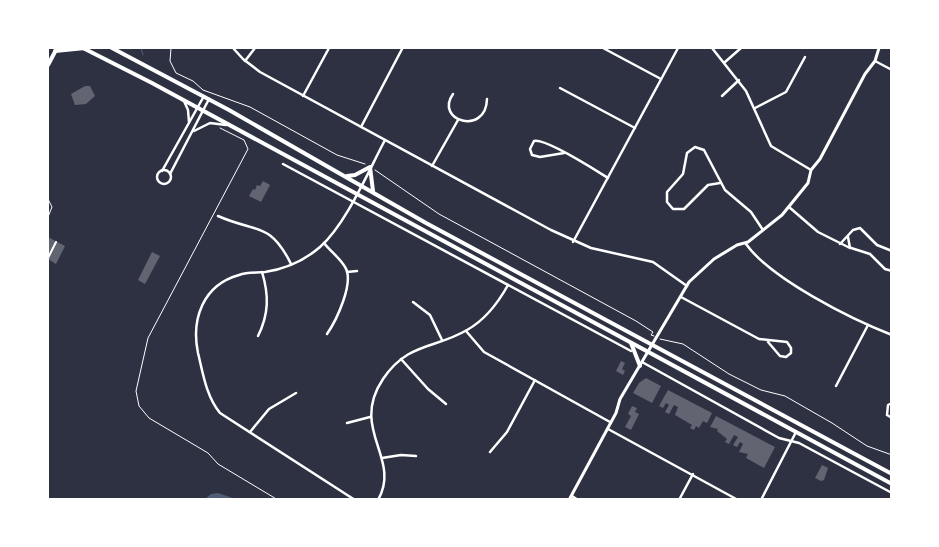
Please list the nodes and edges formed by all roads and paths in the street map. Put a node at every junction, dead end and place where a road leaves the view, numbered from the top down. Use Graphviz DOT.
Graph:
graph roads {
  1 [pos="84,48"];
  2 [pos="112,48"];
  3 [pos="171,48"];
  4 [pos="232,48"];
  5 [pos="255,48"];
  6 [pos="329,48"];
  7 [pos="603,48"];
  8 [pos="678,48"];
  9 [pos="712,48"];
  10 [pos="741,48"];
  11 [pos="879,48"];
  12 [pos="56,49"];
  13 [pos="402,49"];
  14 [pos="805,57"];
  15 [pos="245,61"];
  16 [pos="875,61"];
  17 [pos="725,62"];
  18 [pos="48,65"];
  19 [pos="892,70"];
  20 [pos="661,79"];
  21 [pos="738,80"];
  22 [pos="560,88"];
  23 [pos="452,94"];
  24 [pos="204,96"];
  25 [pos="303,96"];
  26 [pos="722,96"];
  27 [pos="183,99"];
  28 [pos="209,99"];
  29 [pos="487,99"];
  30 [pos="198,108"];
  31 [pos="755,108"];
  32 [pos="203,111"];
  33 [pos="458,120"];
  34 [pos="189,123"];
  35 [pos="230,125"];
  36 [pos="360,127"];
  37 [pos="635,128"];
  38 [pos="192,133"];
  39 [pos="385,140"];
  40 [pos="564,153"];
  41 [pos="892,156"];
  42 [pos="284,164"];
  43 [pos="432,166"];
  44 [pos="370,167"];
  45 [pos="811,170"];
  46 [pos="162,171"];
  47 [pos="715,173"];
  48 [pos="170,174"];
  49 [pos="345,176"];
  50 [pos="892,176"];
  51 [pos="608,178"];
  52 [pos="711,183"];
  53 [pos="720,183"];
  54 [pos="361,185"];
  55 [pos="373,191"];
  56 [pos="356,194"];
  57 [pos="48,199"];
  58 [pos="352,201"];
  59 [pos="789,207"];
  60 [pos="218,216"];
  61 [pos="48,217"];
  62 [pos="763,230"];
  63 [pos="848,237"];
  64 [pos="56,242"];
  65 [pos="573,242"];
  66 [pos="324,243"];
  67 [pos="746,244"];
  68 [pos="840,244"];
  69 [pos="850,248"];
  70 [pos="892,251"];
  71 [pos="48,258"];
  72 [pos="292,264"];
  73 [pos="357,270"];
  74 [pos="892,271"];
  75 [pos="262,272"];
  76 [pos="347,272"];
  77 [pos="508,285"];
  78 [pos="687,286"];
  79 [pos="679,296"];
  80 [pos="413,302"];
  81 [pos="868,325"];
  82 [pos="466,331"];
  83 [pos="327,334"];
  84 [pos="892,335"];
  85 [pos="258,336"];
  86 [pos="652,336"];
  87 [pos="624,339"];
  88 [pos="660,339"];
  89 [pos="442,340"];
  90 [pos="768,342"];
  91 [pos="631,343"];
  92 [pos="652,343"];
  93 [pos="621,346"];
  94 [pos="631,352"];
  95 [pos="648,352"];
  96 [pos="402,359"];
  97 [pos="641,364"];
  98 [pos="534,380"];
  99 [pos="836,386"];
  100 [pos="296,392"];
  101 [pos="446,404"];
  102 [pos="892,404"];
  103 [pos="370,417"];
  104 [pos="892,418"];
  105 [pos="610,422"];
  106 [pos="347,423"];
  107 [pos="606,428"];
  108 [pos="250,432"];
  109 [pos="796,432"];
  110 [pos="791,441"];
  111 [pos="490,452"];
  112 [pos="892,455"];
  113 [pos="416,456"];
  114 [pos="382,458"];
  115 [pos="693,474"];
  116 [pos="892,474"];
  117 [pos="892,484"];
  118 [pos="892,493"];
  119 [pos="570,498"];
  120 [pos="355,500"];
  121 [pos="378,500"];
  122 [pos="578,500"];
  123 [pos="679,500"];
  124 [pos="738,500"];
  125 [pos="760,500"];
  1 -- 12 [label="main road"];
  1 -- 27 [label="main road"];
  2 -- 24 [label="main road"];
  3 -- 44 [label="path"];
  4 -- 15 [label="street"];
  5 -- 15 [label="street"];
  6 -- 25 [label="street"];
  7 -- 20 [label="street"];
  8 -- 20 [label="street"];
  9 -- 17 [label="street"];
  10 -- 17 [label="street"];
  11 -- 16 [label="street"];
  12 -- 18 [label="main road"];
  13 -- 36 [label="street"];
  14 -- 31 [label="street"];
  15 -- 25 [label="street"];
  16 -- 19 [label="street"];
  16 -- 45 [label="street"];
  17 -- 21 [label="street"];
  20 -- 37 [label="street"];
  21 -- 26 [label="street"];
  21 -- 31 [label="street"];
  22 -- 37 [label="street"];
  23 -- 33 [label="street"];
  24 -- 28 [label="main road"];
  24 -- 30 [label="street"];
  25 -- 36 [label="street"];
  27 -- 30 [label="main road"];
  27 -- 34 [label="street"];
  28 -- 32 [label="street"];
  28 -- 49 [label="main road"];
  29 -- 33 [label="street"];
  30 -- 32 [label="main road"];
  30 -- 34 [label="street"];
  31 -- 45 [label="street"];
  32 -- 35 [label="main road"];
  32 -- 38 [label="street"];
  33 -- 43 [label="street"];
  34 -- 46 [label="street"];
  35 -- 38 [label="street"];
  35 -- 56 [label="main road"];
  36 -- 39 [label="street"];
  37 -- 51 [label="street"];
  38 -- 48 [label="street"];
  39 -- 43 [label="street"];
  39 -- 44 [label="street"];
  40 -- 40 [label="street"];
  40 -- 51 [label="street"];
  41 -- 50 [label="street"];
  42 -- 58 [label="street"];
  43 -- 65 [label="street"];
  44 -- 49 [label="main road"];
  44 -- 54 [label="street"];
  44 -- 55 [label="main road"];
  44 -- 86 [label="path"];
  45 -- 59 [label="street"];
  46 -- 48 [label="street"];
  46 -- 48 [label="street"];
  47 -- 52 [label="street"];
  47 -- 52 [label="street"];
  47 -- 53 [label="street"];
  49 -- 54 [label="main road"];
  51 -- 65 [label="street"];
  52 -- 53 [label="street"];
  53 -- 62 [label="street"];
  54 -- 55 [label="main road"];
  54 -- 56 [label="street"];
  55 -- 92 [label="main road"];
  56 -- 58 [label="street"];
  56 -- 87 [label="main road"];
  57 -- 61 [label="lane"];
  58 -- 66 [label="street"];
  58 -- 77 [label="street"];
  59 -- 62 [label="street"];
  59 -- 68 [label="street"];
  60 -- 72 [label="street"];
  62 -- 67 [label="street"];
  63 -- 68 [label="street"];
  63 -- 69 [label="street"];
  63 -- 70 [label="street"];
  64 -- 71 [label="street"];
  65 -- 78 [label="street"];
  66 -- 72 [label="street"];
  66 -- 76 [label="street"];
  67 -- 78 [label="street"];
  67 -- 81 [label="street"];
  68 -- 69 [label="street"];
  69 -- 74 [label="street"];
  72 -- 75 [label="street"];
  73 -- 76 [label="street"];
  75 -- 85 [label="street"];
  75 -- 108 [label="street"];
  76 -- 83 [label="street"];
  77 -- 82 [label="street"];
  77 -- 93 [label="street"];
  78 -- 79 [label="street"];
  79 -- 90 [label="street"];
  79 -- 92 [label="street"];
  80 -- 89 [label="street"];
  81 -- 84 [label="street"];
  81 -- 99 [label="street"];
  82 -- 89 [label="street"];
  82 -- 98 [label="street"];
  87 -- 91 [label="main road"];
  87 -- 93 [label="street"];
  88 -- 112 [label="path"];
  89 -- 96 [label="street"];
  90 -- 90 [label="street"];
  91 -- 95 [label="main road"];
  91 -- 97 [label="main road"];
  92 -- 95 [label="street"];
  92 -- 116 [label="main road"];
  93 -- 94 [label="street"];
  95 -- 97 [label="street"];
  95 -- 109 [label="main road"];
  96 -- 101 [label="street"];
  96 -- 103 [label="street"];
  97 -- 105 [label="street"];
  97 -- 110 [label="street"];
  98 -- 105 [label="street"];
  98 -- 111 [label="street"];
  100 -- 108 [label="street"];
  102 -- 104 [label="street"];
  103 -- 106 [label="street"];
  103 -- 114 [label="street"];
  105 -- 107 [label="street"];
  107 -- 115 [label="street"];
  107 -- 119 [label="street"];
  108 -- 120 [label="street"];
  109 -- 110 [label="street"];
  109 -- 117 [label="main road"];
  110 -- 118 [label="street"];
  110 -- 125 [label="street"];
  113 -- 114 [label="street"];
  114 -- 121 [label="street"];
  115 -- 123 [label="street"];
  115 -- 124 [label="street"];
  119 -- 122 [label="street"];
}
